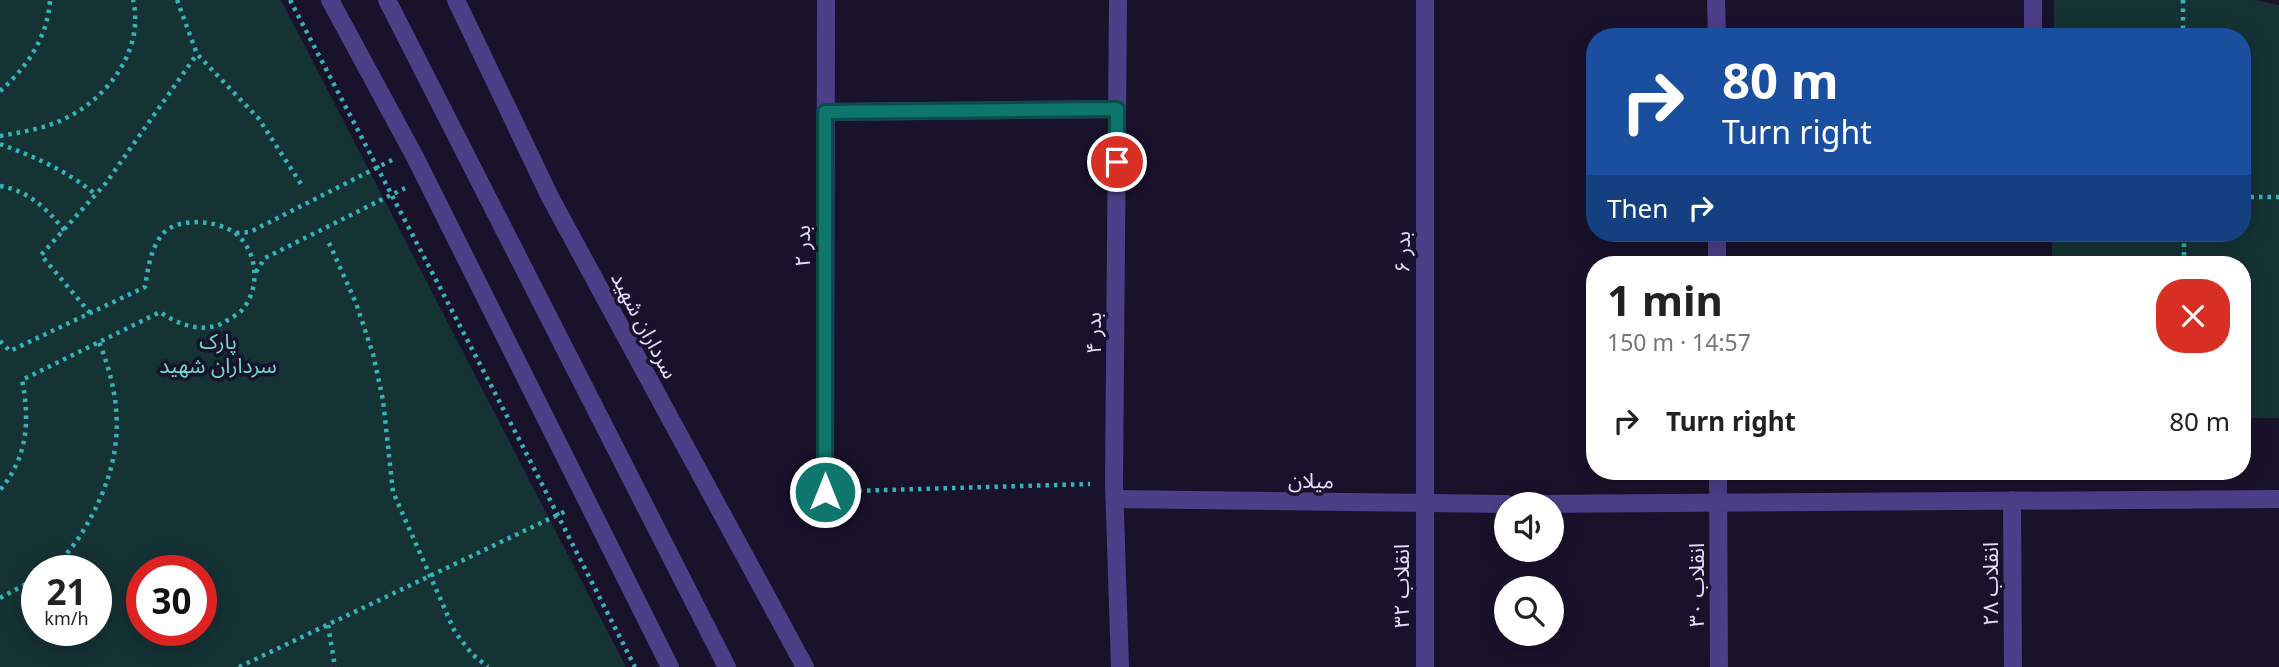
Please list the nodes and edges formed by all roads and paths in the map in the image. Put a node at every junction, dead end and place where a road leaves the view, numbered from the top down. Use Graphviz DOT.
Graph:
graph roads {
  1 [pos="50,0"];
  2 [pos="133,0"];
  3 [pos="177,0"];
  4 [pos="290,0"];
  5 [pos="330,0"];
  6 [pos="387,0"];
  7 [pos="456,0"];
  8 [pos="826,0"];
  9 [pos="1118,0"];
  10 [pos="1425,0"];
  11 [pos="1716,0"];
  12 [pos="2033,0"];
  13 [pos="2183,0"];
  14 [pos="1717,28"];
  15 [pos="2033,28"];
  16 [pos="2183,28"];
  17 [pos="197,54"];
  18 [pos="0,91"];
  19 [pos="1117,109"];
  20 [pos="825,112"];
  21 [pos="0,136"];
  22 [pos="0,144"];
  23 [pos="410,150"];
  24 [pos="377,168"];
  25 [pos="425,178"];
  26 [pos="0,186"];
  27 [pos="303,187"];
  28 [pos="391,194"];
  29 [pos="96,195"];
  30 [pos="2251,197"];
  31 [pos="2279,197"];
  32 [pos="65,231"];
  33 [pos="235,233"];
  34 [pos="329,243"];
  35 [pos="256,272"];
  36 [pos="90,313"];
  37 [pos="0,341"];
  38 [pos="99,342"];
  39 [pos="1718,480"];
  40 [pos="0,490"];
  41 [pos="1115,491"];
  42 [pos="825,492"];
  43 [pos="2279,499"];
  44 [pos="588,500"];
  45 [pos="2012,500"];
  46 [pos="1718,503"];
  47 [pos="1494,504"];
  48 [pos="1564,504"];
  49 [pos="1423,505"];
  50 [pos="558,515"];
  51 [pos="65,555"];
  52 [pos="430,576"];
  53 [pos="21,587"];
  54 [pos="0,598"];
  55 [pos="328,625"];
  56 [pos="239,667"];
  57 [pos="335,667"];
  58 [pos="488,667"];
  59 [pos="635,667"];
  60 [pos="670,667"];
  61 [pos="727,667"];
  62 [pos="805,667"];
  63 [pos="1120,667"];
  64 [pos="1425,667"];
  65 [pos="1719,667"];
  66 [pos="2013,667"];
  1 -- 18 [label="path"];
  2 -- 21 [label="path"];
  3 -- 17 [label="path"];
  4 -- 24 [label="path"];
  5 -- 23 [label="street"];
  6 -- 61 [label="street"];
  7 -- 62 [label="street, سرداران شهید"];
  8 -- 20 [label="street, بدر ۲"];
  9 -- 19 [label="street, بدر ۴"];
  10 -- 49 [label="street, بدر ۶"];
  11 -- 14 [label="street"];
  12 -- 15 [label="street"];
  13 -- 16 [label="path"];
  17 -- 27 [label="path"];
  17 -- 29 [label="path"];
  19 -- 20 [label="street"];
  19 -- 41 [label="street, بدر ۴"];
  20 -- 42 [label="street, بدر ۲"];
  22 -- 29 [label="path"];
  23 -- 24 [label="path"];
  23 -- 25 [label="street"];
  24 -- 28 [label="path"];
  24 -- 33 [label="path"];
  25 -- 28 [label="path"];
  25 -- 44 [label="street"];
  26 -- 32 [label="path"];
  28 -- 35 [label="path"];
  28 -- 50 [label="path"];
  29 -- 32 [label="path"];
  30 -- 31 [label="path"];
  32 -- 36 [label="path"];
  33 -- 35 [label="path"];
  33 -- 36 [label="path"];
  34 -- 52 [label="path"];
  35 -- 38 [label="path"];
  36 -- 37 [label="path"];
  38 -- 40 [label="path"];
  38 -- 51 [label="path"];
  39 -- 46 [label="street, انقلاب ۳۰"];
  41 -- 42 [label="path"];
  41 -- 49 [label="street, میلان"];
  41 -- 63 [label="street, بدر ۴"];
  43 -- 45 [label="street"];
  44 -- 50 [label="path"];
  44 -- 60 [label="street"];
  45 -- 46 [label="street"];
  45 -- 66 [label="street, انقلاب ۲۸"];
  46 -- 48 [label="street"];
  46 -- 65 [label="street, انقلاب ۳۰"];
  47 -- 49 [label="street, میلان"];
  49 -- 64 [label="street, انقلاب ۳۲"];
  50 -- 52 [label="path"];
  50 -- 59 [label="path"];
  52 -- 55 [label="path"];
  52 -- 58 [label="path"];
  53 -- 54 [label="path"];
  55 -- 56 [label="path"];
  55 -- 57 [label="path"];
}
